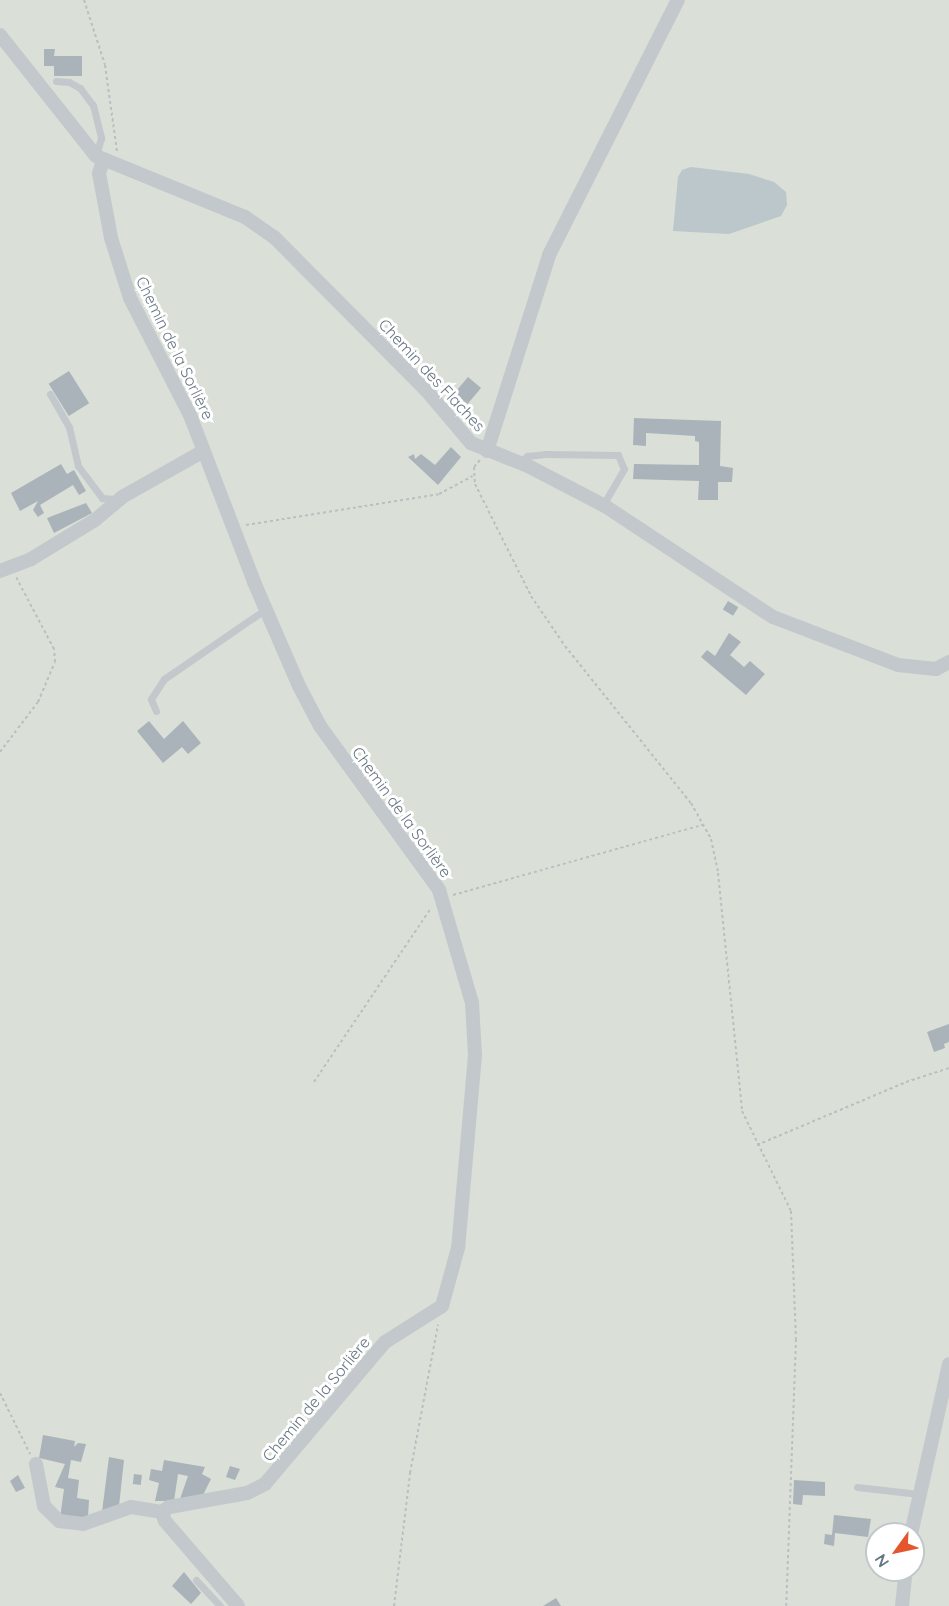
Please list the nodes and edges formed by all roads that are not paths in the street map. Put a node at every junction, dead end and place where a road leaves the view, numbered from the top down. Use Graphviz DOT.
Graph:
graph roads {
  1 [pos="678,0"];
  2 [pos="0,35"];
  3 [pos="56,81"];
  4 [pos="99,158"];
  5 [pos="50,394"];
  6 [pos="487,451"];
  7 [pos="202,452"];
  8 [pos="520,463"];
  9 [pos="122,497"];
  10 [pos="603,505"];
  11 [pos="6,568"];
  12 [pos="266,609"];
  13 [pos="949,662"];
  14 [pos="156,711"];
  15 [pos="949,1364"];
  16 [pos="36,1464"];
  17 [pos="857,1487"];
  18 [pos="919,1494"];
  19 [pos="162,1512"];
  20 [pos="913,1522"];
  21 [pos="196,1580"];
  22 [pos="905,1582"];
  23 [pos="220,1606"];
  24 [pos="238,1606"];
  25 [pos="902,1606"];
  1 -- 6 [label="street"];
  2 -- 4 [label="street"];
  3 -- 4 [label="lane"];
  4 -- 6 [label="street, Chemin des Flaches"];
  4 -- 7 [label="street, Chemin de la Sorlière"];
  5 -- 9 [label="lane"];
  6 -- 8 [label="street, Chemin des Flaches"];
  7 -- 9 [label="street"];
  7 -- 12 [label="street, Chemin de la Sorlière"];
  8 -- 10 [label="street, Chemin des Flaches"];
  8 -- 10 [label="lane"];
  9 -- 11 [label="street"];
  10 -- 13 [label="street, Chemin des Flaches"];
  12 -- 14 [label="lane"];
  12 -- 19 [label="street, Chemin de la Sorlière"];
  15 -- 18 [label="street"];
  16 -- 19 [label="street, Chemin de la Sorlière"];
  17 -- 18 [label="lane"];
  18 -- 20 [label="street"];
  19 -- 24 [label="street"];
  21 -- 23 [label="lane"];
  22 -- 25 [label="street"];
}
